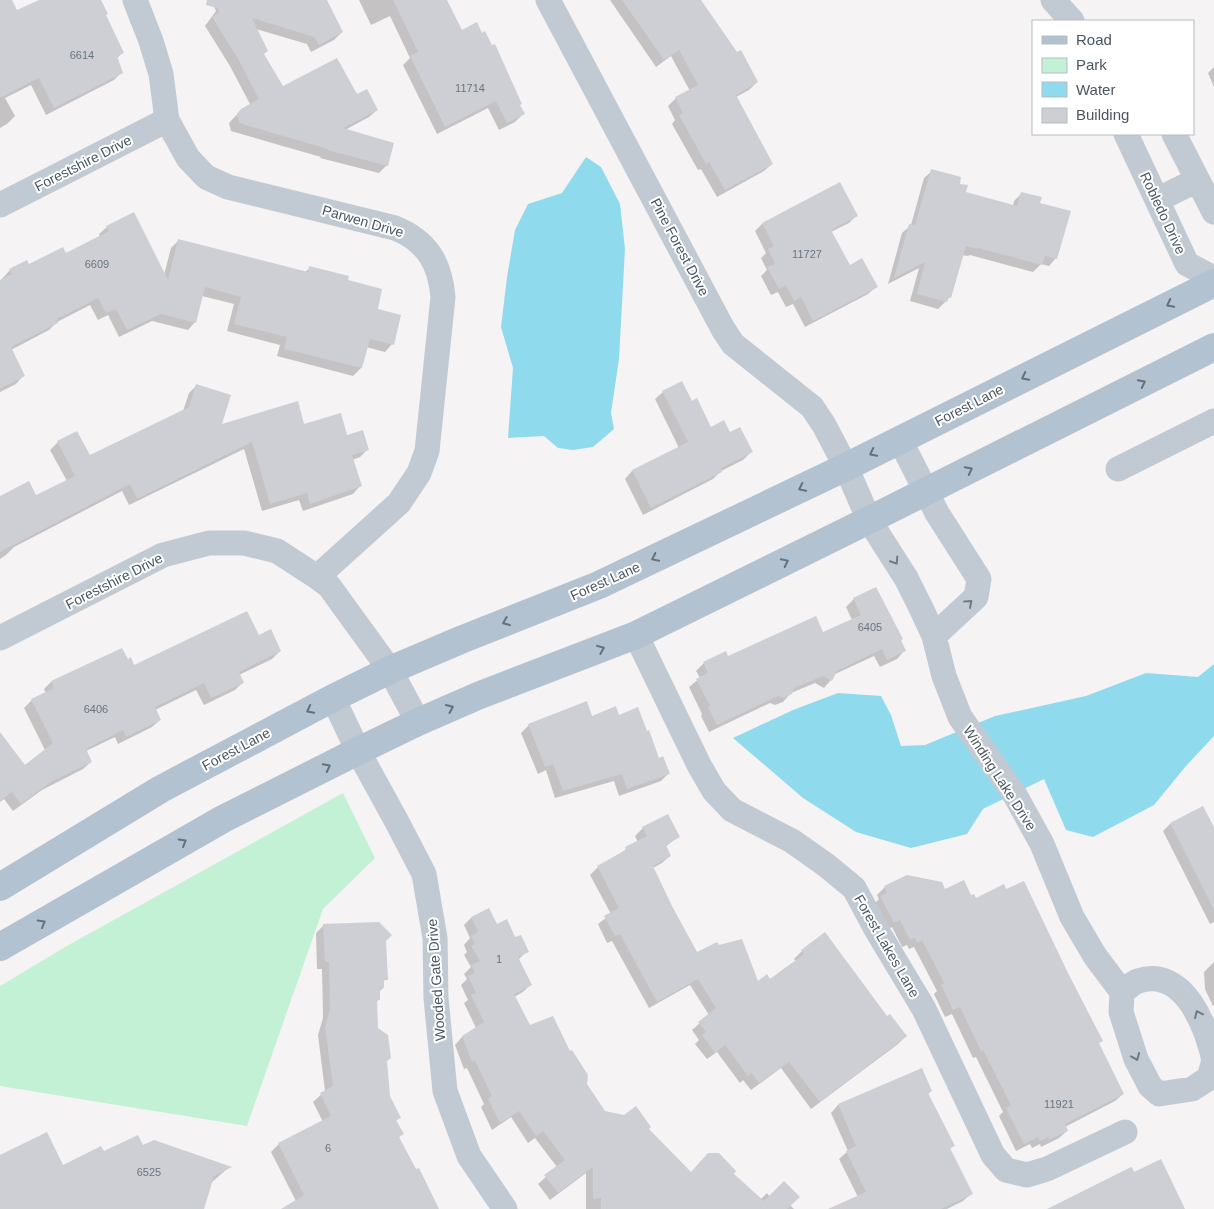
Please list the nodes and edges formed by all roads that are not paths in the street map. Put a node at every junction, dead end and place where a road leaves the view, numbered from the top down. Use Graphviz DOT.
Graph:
graph roads {
  1 [pos="135,0"];
  2 [pos="548,0"];
  3 [pos="167,120"];
  4 [pos="1126,135"];
  5 [pos="1174,135"];
  6 [pos="1197,180"];
  7 [pos="1157,200"];
  8 [pos="0,205"];
  9 [pos="1214,212"];
  10 [pos="1214,278"];
  11 [pos="1214,282"];
  12 [pos="1214,347"];
  13 [pos="1214,421"];
  14 [pos="900,440"];
  15 [pos="846,467"];
  16 [pos="1118,469"];
  17 [pos="925,492"];
  18 [pos="869,520"];
  19 [pos="317,576"];
  20 [pos="636,635"];
  21 [pos="934,636"];
  22 [pos="0,638"];
  23 [pos="390,670"];
  24 [pos="333,698"];
  25 [pos="418,722"];
  26 [pos="358,751"];
  27 [pos="0,887"];
  28 [pos="0,947"];
  29 [pos="1122,992"];
  30 [pos="1214,1060"];
  31 [pos="1125,1132"];
  32 [pos="505,1209"];
  1 -- 3 [label="street, Parwen Drive"];
  2 -- 15 [label="street, Pine Forest Drive"];
  3 -- 8 [label="street, Forestshire Drive"];
  3 -- 19 [label="street, Parwen Drive"];
  4 -- 7 [label="street, Robledo Drive"];
  5 -- 6 [label="street"];
  6 -- 7 [label="street"];
  6 -- 9 [label="street"];
  7 -- 10 [label="street, Robledo Drive"];
  11 -- 14 [label="main road, Forest Lane, one-way"];
  17 -- 12 [label="main road, one-way"];
  13 -- 16 [label="street"];
  14 -- 15 [label="main road, Forest Lane, one-way"];
  14 -- 17 [label="street"];
  15 -- 18 [label="street, Winding Lake Drive"];
  15 -- 23 [label="main road, Forest Lane, one-way"];
  17 -- 18 [label="main road"];
  21 -- 17 [label="street, one-way"];
  20 -- 18 [label="main road, one-way"];
  18 -- 21 [label="street, Winding Lake Drive, one-way"];
  19 -- 22 [label="street, Forestshire Drive"];
  19 -- 23 [label="street, Forestshire Drive"];
  25 -- 20 [label="main road, one-way"];
  20 -- 31 [label="street, Forest Lakes Lane"];
  21 -- 29 [label="street, Winding Lake Drive"];
  23 -- 24 [label="main road, Forest Lane"];
  23 -- 25 [label="street, Forestshire Drive"];
  24 -- 26 [label="street, Wooded Gate Drive"];
  24 -- 27 [label="main road, Forest Lane, one-way"];
  25 -- 26 [label="main road"];
  28 -- 26 [label="main road, one-way"];
  26 -- 32 [label="street, Wooded Gate Drive"];
  30 -- 29 [label="street, one-way"];
  29 -- 30 [label="street, one-way"];
}
